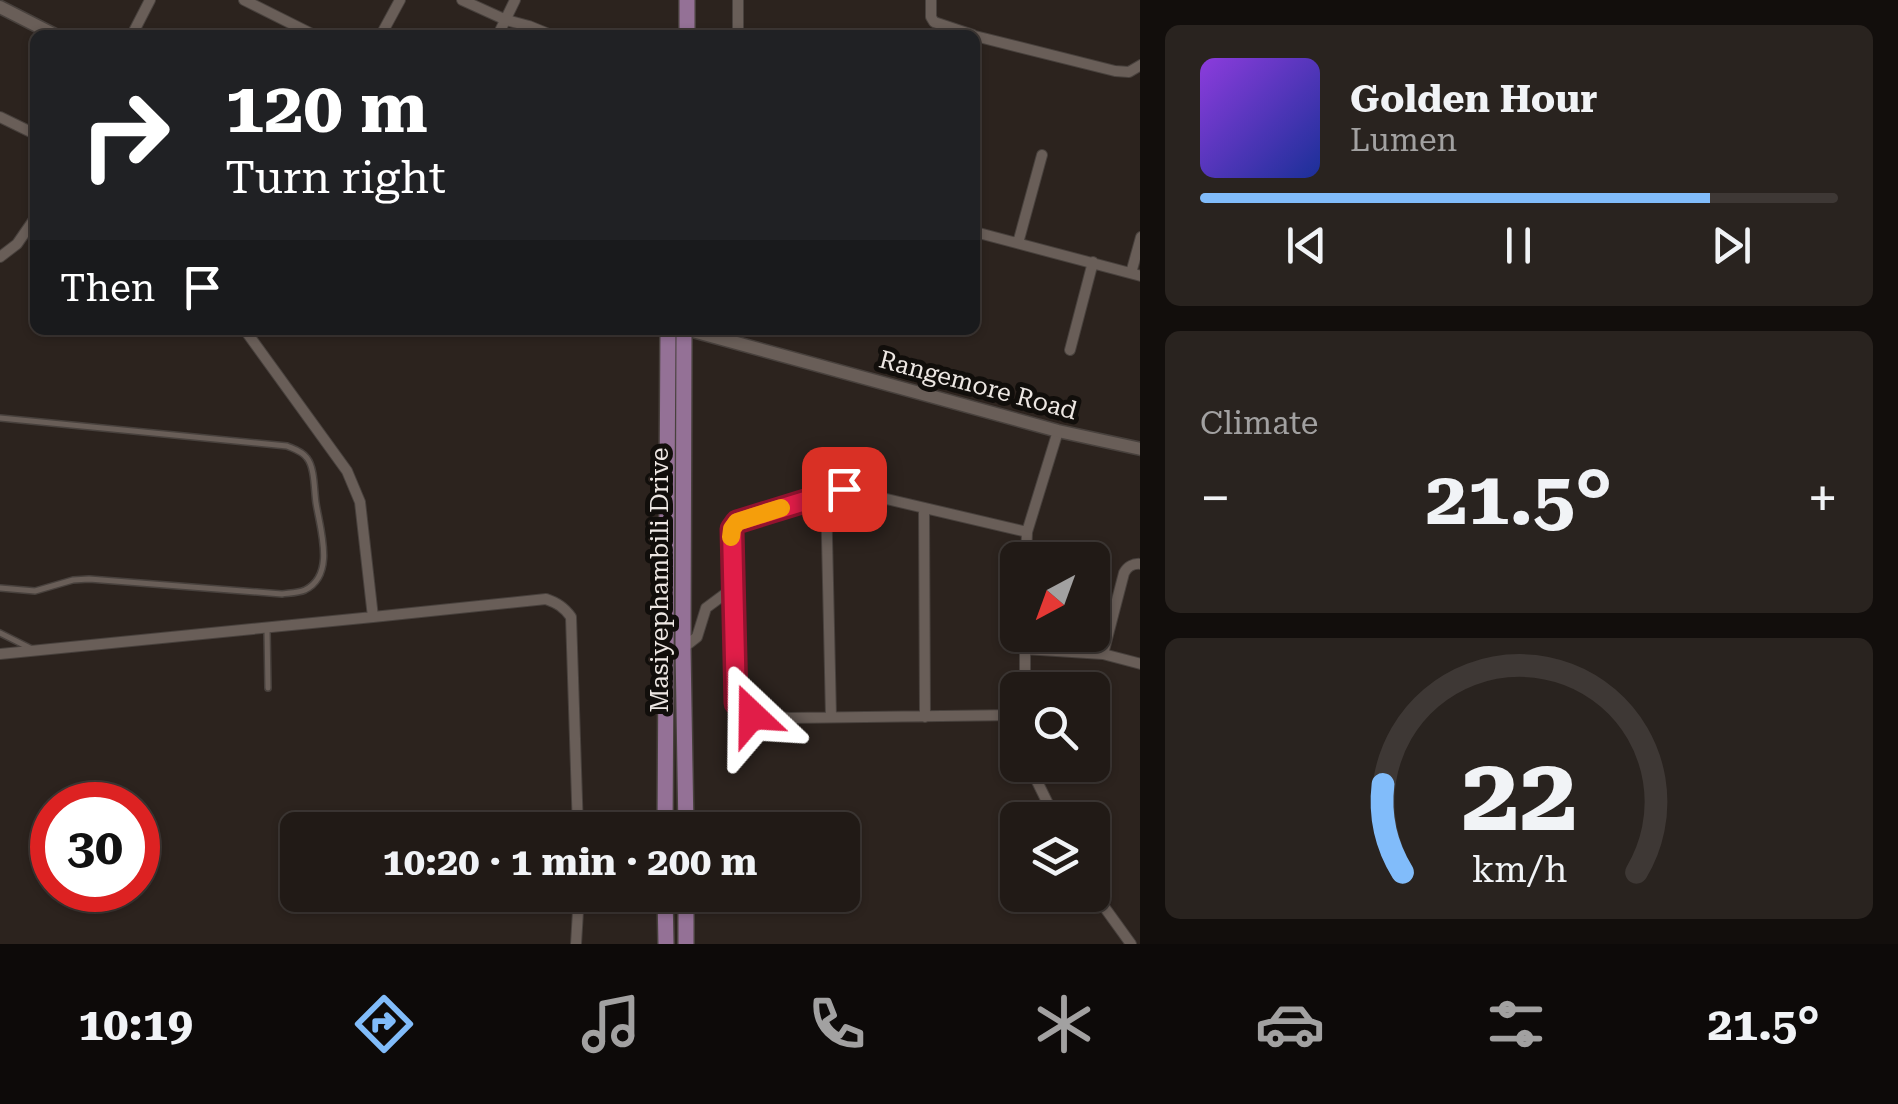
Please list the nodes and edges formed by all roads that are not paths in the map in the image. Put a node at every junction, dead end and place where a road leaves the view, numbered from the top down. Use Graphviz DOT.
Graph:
graph roads {
  1 [pos="150,0"];
  2 [pos="244,0"];
  3 [pos="400,0"];
  4 [pos="462,0"];
  5 [pos="515,0"];
  6 [pos="687,0"];
  7 [pos="738,0"];
  8 [pos="932,0"];
  9 [pos="0,7"];
  10 [pos="506,20"];
  11 [pos="45,30"];
  12 [pos="135,30"];
  13 [pos="304,30"];
  14 [pos="385,30"];
  15 [pos="501,30"];
  16 [pos="538,30"];
  17 [pos="687,30"];
  18 [pos="738,30"];
  19 [pos="956,30"];
  20 [pos="980,37"];
  21 [pos="1140,65"];
  22 [pos="0,117"];
  23 [pos="30,132"];
  24 [pos="1042,156"];
  25 [pos="30,225"];
  26 [pos="980,237"];
  27 [pos="1140,237"];
  28 [pos="1018,243"];
  29 [pos="0,257"];
  30 [pos="1093,262"];
  31 [pos="1136,274"];
  32 [pos="250,335"];
  33 [pos="668,335"];
  34 [pos="687,335"];
  35 [pos="705,335"];
  36 [pos="1070,350"];
  37 [pos="0,418"];
  38 [pos="1058,431"];
  39 [pos="1140,449"];
  40 [pos="826,492"];
  41 [pos="924,509"];
  42 [pos="1028,532"];
  43 [pos="1027,542"];
  44 [pos="1140,564"];
  45 [pos="0,588"];
  46 [pos="733,588"];
  47 [pos="373,616"];
  48 [pos="266,627"];
  49 [pos="0,633"];
  50 [pos="683,648"];
  51 [pos="35,651"];
  52 [pos="1072,652"];
  53 [pos="0,654"];
  54 [pos="1103,654"];
  55 [pos="1140,664"];
  56 [pos="268,688"];
  57 [pos="1000,715"];
  58 [pos="831,717"];
  59 [pos="925,717"];
  60 [pos="577,812"];
  61 [pos="665,812"];
  62 [pos="686,812"];
  63 [pos="578,912"];
  64 [pos="665,912"];
  65 [pos="686,912"];
  66 [pos="1108,912"];
  67 [pos="576,944"];
  68 [pos="666,944"];
  69 [pos="686,944"];
  70 [pos="1131,944"];
  1 -- 12 [label="street"];
  2 -- 13 [label="street"];
  3 -- 14 [label="street"];
  4 -- 10 [label="street"];
  5 -- 10 [label="street"];
  6 -- 17 [label="main road"];
  7 -- 18 [label="street"];
  8 -- 19 [label="street"];
  9 -- 11 [label="street"];
  10 -- 15 [label="street"];
  10 -- 16 [label="street"];
  20 -- 21 [label="street"];
  22 -- 23 [label="street"];
  24 -- 28 [label="street"];
  25 -- 29 [label="street"];
  26 -- 28 [label="street"];
  27 -- 31 [label="street"];
  28 -- 30 [label="street"];
  30 -- 31 [label="street"];
  30 -- 36 [label="street"];
  32 -- 47 [label="street"];
  33 -- 61 [label="main road, Masiyephambili Drive"];
  34 -- 50 [label="main road, Masiyephambili Drive"];
  35 -- 38 [label="street, Rangemore Road"];
  37 -- 45 [label="lane"];
  38 -- 39 [label="street, Rangemore Road"];
  38 -- 42 [label="street"];
  40 -- 41 [label="street"];
  40 -- 46 [label="street"];
  40 -- 58 [label="street"];
  41 -- 42 [label="street"];
  41 -- 59 [label="street"];
  42 -- 43 [label="street"];
  44 -- 54 [label="street"];
  46 -- 50 [label="street"];
  46 -- 58 [label="street"];
  47 -- 48 [label="street"];
  47 -- 60 [label="street"];
  48 -- 51 [label="street"];
  48 -- 56 [label="lane"];
  49 -- 51 [label="lane"];
  50 -- 62 [label="main road, Masiyephambili Drive"];
  51 -- 53 [label="street"];
  52 -- 54 [label="street"];
  54 -- 55 [label="street"];
  57 -- 59 [label="street"];
  58 -- 59 [label="street"];
  63 -- 67 [label="street"];
  64 -- 68 [label="main road"];
  65 -- 69 [label="main road"];
  66 -- 70 [label="street"];
}
